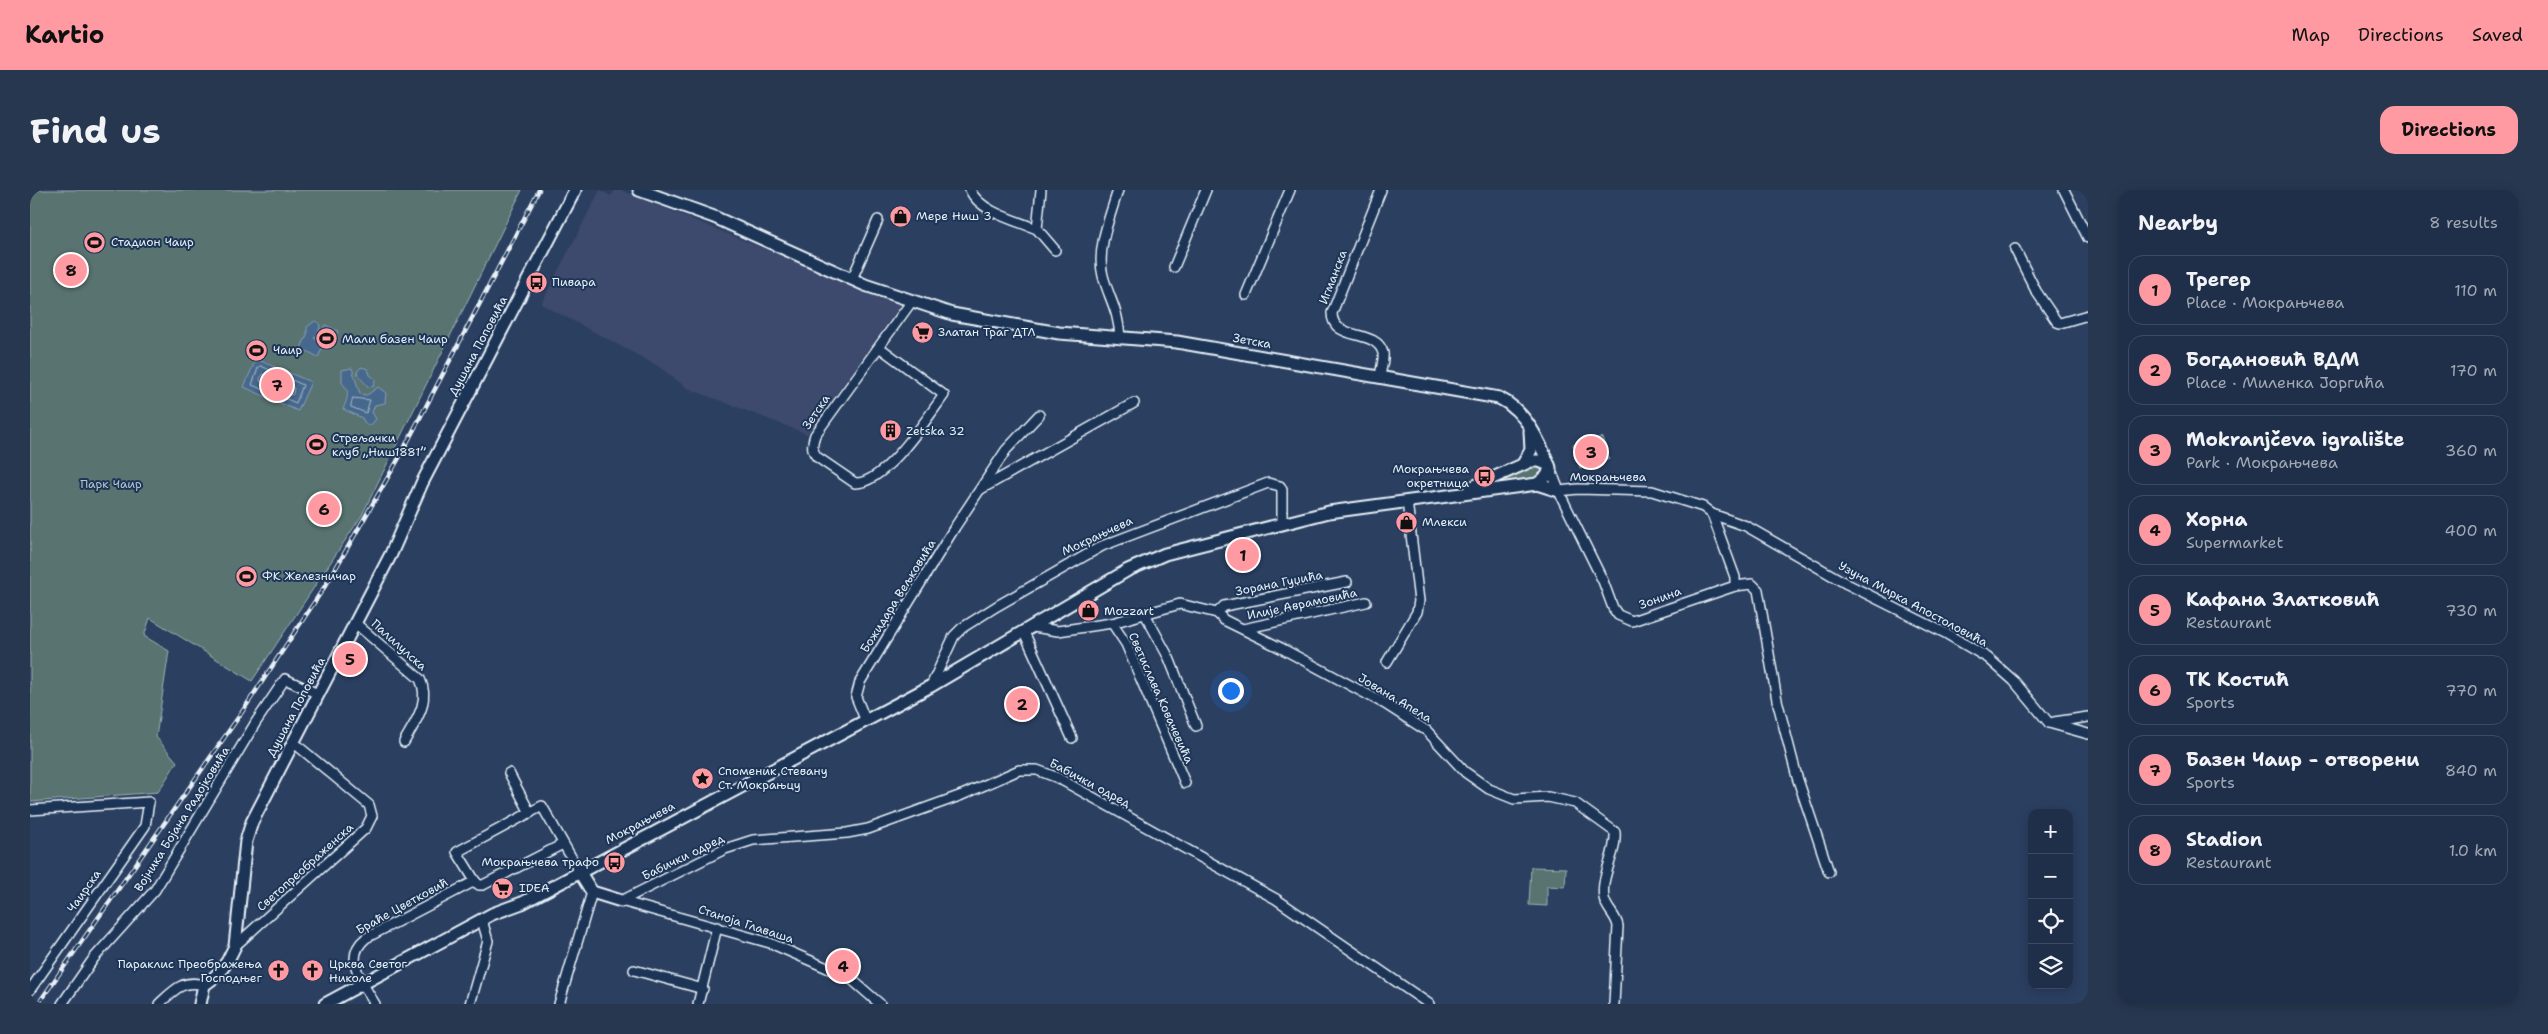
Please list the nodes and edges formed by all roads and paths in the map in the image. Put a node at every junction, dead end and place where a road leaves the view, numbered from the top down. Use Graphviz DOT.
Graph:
graph roads {
  1 [pos="575,190"];
  2 [pos="970,190"];
  3 [pos="1041,190"];
  4 [pos="1118,190"];
  5 [pos="1206,190"];
  6 [pos="1290,190"];
  7 [pos="1381,190"];
  8 [pos="2064,190"];
  9 [pos="645,191"];
  10 [pos="878,220"];
  11 [pos="1037,230"];
  12 [pos="2088,238"];
  13 [pos="2015,249"];
  14 [pos="1055,250"];
  15 [pos="1174,267"];
  16 [pos="852,279"];
  17 [pos="1246,295"];
  18 [pos="912,301"];
  19 [pos="2088,315"];
  20 [pos="1120,339"];
  21 [pos="879,347"];
  22 [pos="1380,376"];
  23 [pos="1134,403"];
  24 [pos="1039,415"];
  25 [pos="1530,427"];
  26 [pos="1523,464"];
  27 [pos="1550,467"];
  28 [pos="1537,484"];
  29 [pos="980,490"];
  30 [pos="1559,491"];
  31 [pos="1459,493"];
  32 [pos="1406,501"];
  33 [pos="1712,514"];
  34 [pos="1282,523"];
  35 [pos="1347,582"];
  36 [pos="1735,586"];
  37 [pos="1366,602"];
  38 [pos="1217,613"];
  39 [pos="1146,614"];
  40 [pos="356,623"];
  41 [pos="1112,623"];
  42 [pos="1029,630"];
  43 [pos="1243,630"];
  44 [pos="1387,662"];
  45 [pos="931,686"];
  46 [pos="318,694"];
  47 [pos="2088,717"];
  48 [pos="865,719"];
  49 [pos="2049,723"];
  50 [pos="1196,726"];
  51 [pos="2088,734"];
  52 [pos="1072,738"];
  53 [pos="293,742"];
  54 [pos="404,742"];
  55 [pos="509,772"];
  56 [pos="1185,783"];
  57 [pos="30,810"];
  58 [pos="530,813"];
  59 [pos="563,844"];
  60 [pos="579,871"];
  61 [pos="1829,872"];
  62 [pos="475,881"];
  63 [pos="592,892"];
  64 [pos="621,901"];
  65 [pos="482,920"];
  66 [pos="716,928"];
  67 [pos="235,946"];
  68 [pos="634,970"];
  69 [pos="362,983"];
  70 [pos="204,985"];
  71 [pos="703,989"];
  72 [pos="30,990"];
  73 [pos="62,1004"];
  74 [pos="159,1004"];
  75 [pos="200,1004"];
  76 [pos="326,1004"];
  77 [pos="375,1004"];
  78 [pos="470,1004"];
  79 [pos="560,1004"];
  80 [pos="698,1004"];
  81 [pos="880,1004"];
  82 [pos="1429,1004"];
  83 [pos="1614,1004"];
  1 -- 40 [label="street, Душана Поповића"];
  2 -- 11 [label="street"];
  3 -- 11 [label="street"];
  4 -- 20 [label="street"];
  5 -- 15 [label="street"];
  6 -- 17 [label="street"];
  7 -- 22 [label="street, Игманска"];
  8 -- 12 [label="street"];
  9 -- 16 [label="street, Зетска"];
  10 -- 16 [label="street"];
  11 -- 14 [label="street"];
  13 -- 19 [label="street"];
  16 -- 18 [label="street, Зетска"];
  18 -- 20 [label="street, Зетска"];
  18 -- 21 [label="street, Зетска"];
  20 -- 22 [label="street, Зетска"];
  21 -- 21 [label="street, Зетска"];
  22 -- 25 [label="street, Зетска"];
  23 -- 29 [label="street, Божидара Вељковића"];
  24 -- 29 [label="street, Божидара Вељковића"];
  25 -- 26 [label="street"];
  25 -- 27 [label="street, Зетска"];
  26 -- 27 [label="street, Мокрањчева"];
  26 -- 31 [label="street, Мокрањчева"];
  27 -- 28 [label="street"];
  27 -- 30 [label="street, Зонина"];
  28 -- 30 [label="street"];
  28 -- 31 [label="street, Мокрањчева"];
  29 -- 48 [label="street, Божидара Вељковића"];
  30 -- 33 [label="street, Мокрањчева"];
  30 -- 36 [label="street, Зонина"];
  31 -- 32 [label="street, Мокрањчева"];
  32 -- 34 [label="street, Мокрањчева"];
  32 -- 44 [label="street"];
  33 -- 36 [label="street"];
  33 -- 49 [label="street, Узуна Мирка Апостоловића"];
  34 -- 42 [label="street, Мокрањчева"];
  34 -- 45 [label="street, Мокрањчева"];
  35 -- 38 [label="street, Зорана Гуџића"];
  36 -- 61 [label="street"];
  37 -- 43 [label="street, Илије Аврамовића"];
  38 -- 39 [label="street, Јована Апела"];
  38 -- 43 [label="street, Јована Апела"];
  39 -- 41 [label="street, Јована Апела"];
  39 -- 50 [label="street"];
  40 -- 46 [label="street, Душана Поповића"];
  40 -- 54 [label="street, Палилулска"];
  41 -- 42 [label="street, Јована Апела"];
  41 -- 56 [label="street, Светислава Ковачевића"];
  42 -- 45 [label="street, Мокрањчева"];
  42 -- 52 [label="street"];
  43 -- 83 [label="street, Јована Апела"];
  45 -- 48 [label="street, Мокрањчева"];
  46 -- 53 [label="street, Душана Поповића"];
  46 -- 73 [label="street, Војника Бојана Радојковића"];
  47 -- 49 [label="street"];
  48 -- 60 [label="street, Мокрањчева"];
  49 -- 51 [label="street"];
  53 -- 67 [label="street, Душана Поповића"];
  53 -- 67 [label="street, Светопреображенска"];
  55 -- 58 [label="street"];
  57 -- 72 [label="street, Чаирска"];
  58 -- 59 [label="street"];
  58 -- 62 [label="street"];
  59 -- 60 [label="street"];
  59 -- 62 [label="street, Браће Цветковић"];
  60 -- 63 [label="street"];
  60 -- 65 [label="street, Мокрањчева"];
  62 -- 69 [label="street, Браће Цветковић"];
  63 -- 64 [label="street, Станоја Главаша"];
  63 -- 79 [label="street"];
  64 -- 66 [label="street, Станоја Главаша"];
  64 -- 82 [label="street, Бабички одред"];
  65 -- 69 [label="street, Мокрањчева"];
  65 -- 78 [label="street"];
  66 -- 71 [label="street"];
  66 -- 81 [label="street, Станоја Главаша"];
  67 -- 70 [label="street, Душана Поповића"];
  68 -- 71 [label="street"];
  69 -- 76 [label="street, Мокрањчева"];
  69 -- 77 [label="street"];
  70 -- 74 [label="street"];
  70 -- 75 [label="street"];
  71 -- 80 [label="street"];
}
